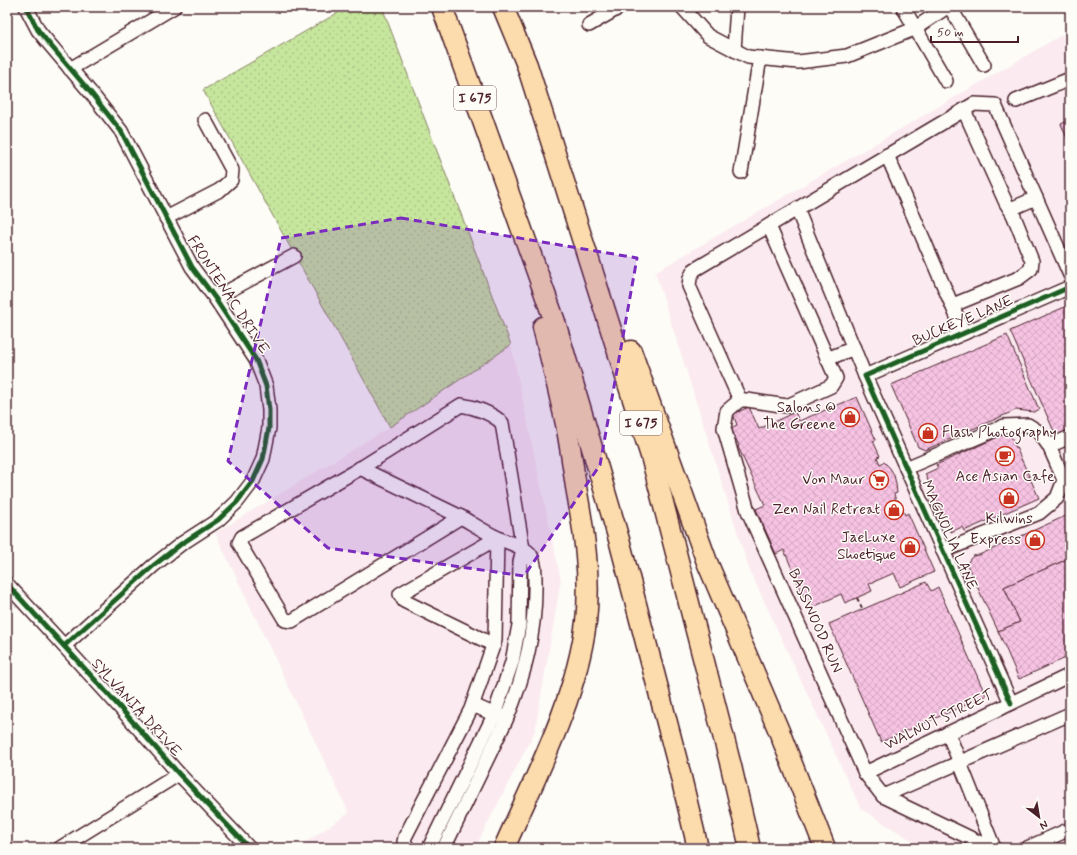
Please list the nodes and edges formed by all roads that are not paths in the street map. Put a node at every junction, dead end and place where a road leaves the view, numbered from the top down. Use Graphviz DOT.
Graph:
graph roads {
  1 [pos="26,7"];
  2 [pos="174,7"];
  3 [pos="442,7"];
  4 [pos="503,7"];
  5 [pos="620,7"];
  6 [pos="682,7"];
  7 [pos="737,7"];
  8 [pos="903,7"];
  9 [pos="949,7"];
  10 [pos="589,25"];
  11 [pos="916,28"];
  12 [pos="734,50"];
  13 [pos="760,58"];
  14 [pos="527,65"];
  15 [pos="984,65"];
  16 [pos="70,69"];
  17 [pos="1070,79"];
  18 [pos="946,81"];
  19 [pos="1016,101"];
  20 [pos="964,110"];
  21 [pos="205,120"];
  22 [pos="887,155"];
  23 [pos="741,172"];
  24 [pos="508,190"];
  25 [pos="1036,198"];
  26 [pos="797,209"];
  27 [pos="1013,214"];
  28 [pos="166,218"];
  29 [pos="769,226"];
  30 [pos="294,256"];
  31 [pos="1070,275"];
  32 [pos="1070,287"];
  33 [pos="215,298"];
  34 [pos="953,305"];
  35 [pos="964,333"];
  36 [pos="854,348"];
  37 [pos="827,359"];
  38 [pos="865,376"];
  39 [pos="740,400"];
  40 [pos="1070,437"];
  41 [pos="1049,446"];
  42 [pos="360,468"];
  43 [pos="906,468"];
  44 [pos="1067,479"];
  45 [pos="461,517"];
  46 [pos="497,538"];
  47 [pos="523,549"];
  48 [pos="943,551"];
  49 [pos="7,584"];
  50 [pos="494,645"];
  51 [pos="64,646"];
  52 [pos="1070,675"];
  53 [pos="1011,703"];
  54 [pos="473,705"];
  55 [pos="1070,714"];
  56 [pos="500,717"];
  57 [pos="779,731"];
  58 [pos="948,733"];
  59 [pos="959,763"];
  60 [pos="865,773"];
  61 [pos="179,774"];
  62 [pos="883,796"];
  63 [pos="1070,829"];
  64 [pos="60,848"];
  65 [pos="249,848"];
  66 [pos="408,848"];
  67 [pos="429,848"];
  68 [pos="444,848"];
  69 [pos="504,848"];
  70 [pos="698,848"];
  71 [pos="750,848"];
  72 [pos="825,848"];
  73 [pos="835,848"];
  74 [pos="991,848"];
  75 [pos="994,848"];
  76 [pos="1027,848"];
  1 -- 16 [label="street, FRONTENAC DRIVE"];
  2 -- 16 [label="street"];
  3 -- 24 [label="highway, I 675"];
  4 -- 14 [label="highway, I 675"];
  5 -- 10 [label="street"];
  6 -- 12 [label="street"];
  7 -- 12 [label="street"];
  8 -- 11 [label="street"];
  9 -- 11 [label="street"];
  9 -- 15 [label="street"];
  11 -- 13 [label="street"];
  11 -- 18 [label="street"];
  12 -- 13 [label="street"];
  13 -- 23 [label="street"];
  14 -- 57 [label="highway"];
  14 -- 71 [label="highway, I 675"];
  16 -- 28 [label="street, FRONTENAC DRIVE"];
  17 -- 19 [label="street"];
  20 -- 22 [label="street"];
  20 -- 25 [label="street"];
  20 -- 27 [label="street"];
  21 -- 28 [label="street"];
  22 -- 26 [label="street"];
  22 -- 34 [label="street"];
  24 -- 69 [label="highway"];
  24 -- 70 [label="highway, I 675"];
  25 -- 27 [label="street"];
  25 -- 31 [label="street"];
  26 -- 29 [label="street"];
  26 -- 36 [label="street, MAGNOLIA LANE"];
  27 -- 34 [label="street"];
  28 -- 33 [label="street, FRONTENAC DRIVE"];
  29 -- 37 [label="street"];
  29 -- 39 [label="street"];
  30 -- 33 [label="street"];
  32 -- 35 [label="street, BUCKEYE LANE"];
  33 -- 51 [label="street, FRONTENAC DRIVE"];
  34 -- 35 [label="street"];
  35 -- 38 [label="street, BUCKEYE LANE"];
  36 -- 37 [label="street"];
  36 -- 38 [label="street, MAGNOLIA LANE"];
  37 -- 39 [label="street"];
  38 -- 43 [label="street, MAGNOLIA LANE"];
  39 -- 60 [label="street, BASSWOOD RUN"];
  40 -- 41 [label="street"];
  41 -- 43 [label="street"];
  41 -- 44 [label="street"];
  42 -- 45 [label="street"];
  42 -- 45 [label="street"];
  42 -- 47 [label="street"];
  43 -- 48 [label="street, MAGNOLIA LANE"];
  44 -- 48 [label="street"];
  45 -- 46 [label="street"];
  46 -- 47 [label="street"];
  46 -- 50 [label="street"];
  46 -- 50 [label="street"];
  47 -- 56 [label="street"];
  48 -- 53 [label="street, MAGNOLIA LANE"];
  49 -- 51 [label="street, SYLVANIA DRIVE"];
  50 -- 54 [label="street"];
  51 -- 61 [label="street, SYLVANIA DRIVE"];
  52 -- 53 [label="street, WALNUT STREET"];
  53 -- 58 [label="street, WALNUT STREET"];
  54 -- 56 [label="street"];
  54 -- 66 [label="street"];
  55 -- 59 [label="street"];
  56 -- 67 [label="street"];
  56 -- 68 [label="street"];
  57 -- 72 [label="highway"];
  57 -- 73 [label="highway"];
  58 -- 59 [label="street"];
  58 -- 60 [label="street, WALNUT STREET"];
  59 -- 62 [label="street"];
  59 -- 75 [label="street"];
  60 -- 62 [label="street, BASSWOOD RUN"];
  61 -- 64 [label="street"];
  61 -- 65 [label="street, SYLVANIA DRIVE"];
  62 -- 74 [label="street"];
  63 -- 76 [label="street"];
}
